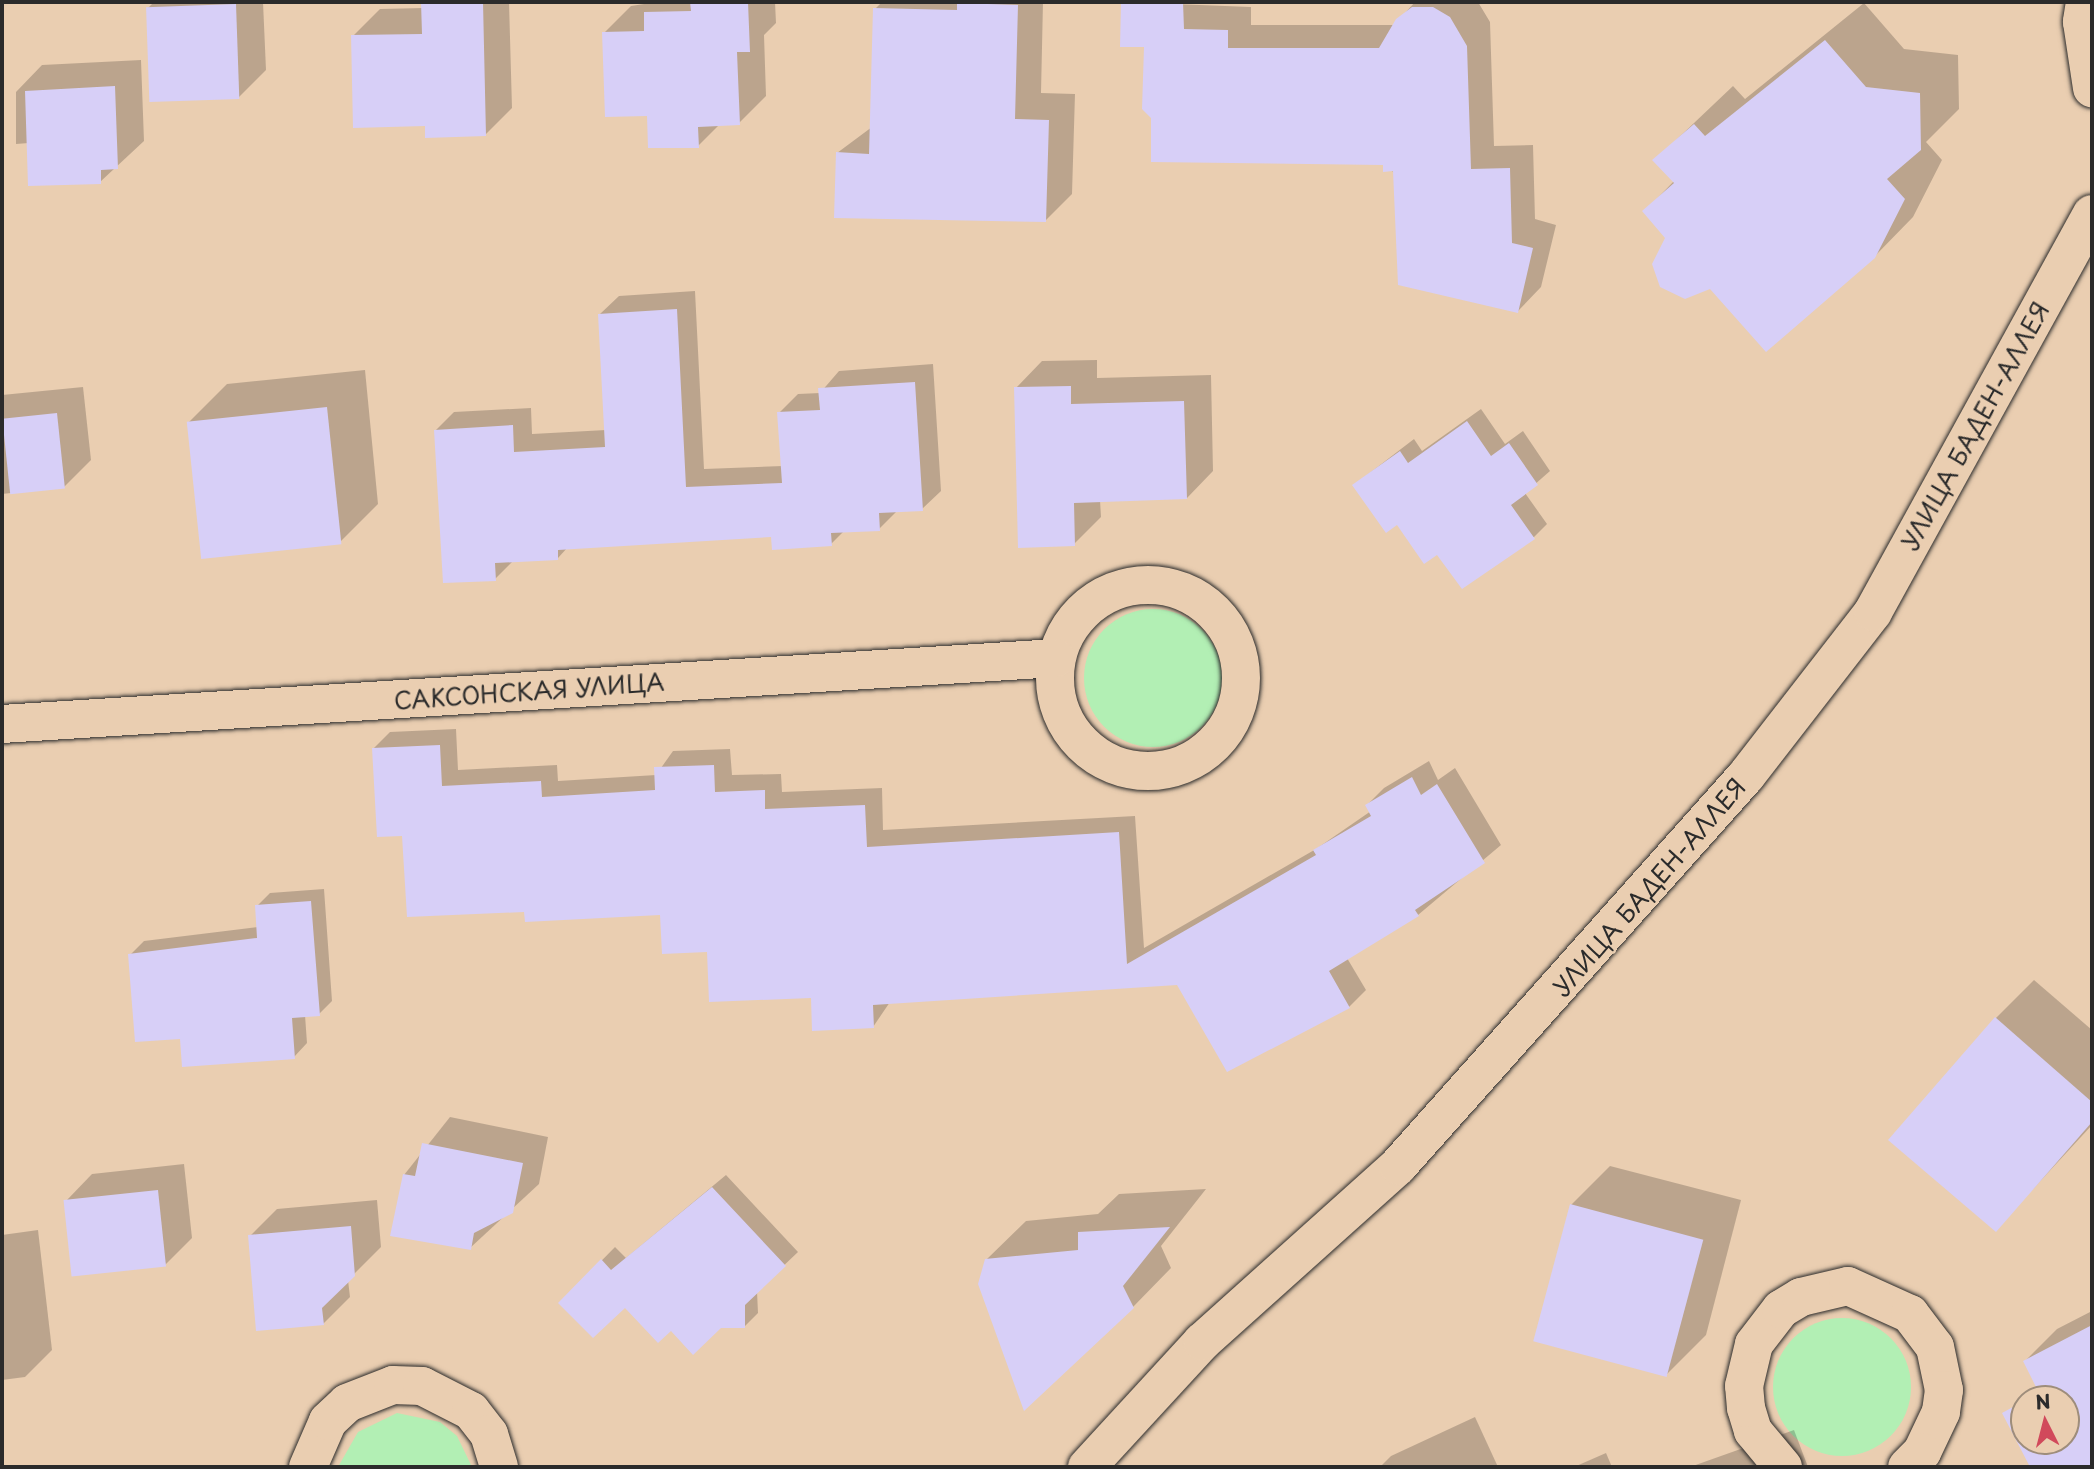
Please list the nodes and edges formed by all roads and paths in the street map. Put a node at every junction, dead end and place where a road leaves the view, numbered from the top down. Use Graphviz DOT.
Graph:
graph roads {
  1 [pos="2085,2"];
  2 [pos="2092,88"];
  3 [pos="2092,214"];
  4 [pos="1056,658"];
  5 [pos="2,724"];
  6 [pos="308,1467"];
  7 [pos="499,1467"];
  8 [pos="1087,1467"];
  9 [pos="1783,1467"];
  10 [pos="1907,1467"];
  1 -- 2 [label="street"];
  3 -- 8 [label="street, УЛИЦА БАДЕН-АЛЛЕЯ"];
  4 -- 4 [label="street"];
  4 -- 5 [label="street, САКСОНСКАЯ УЛИЦА"];
  6 -- 7 [label="street"];
  9 -- 10 [label="street"];
}
